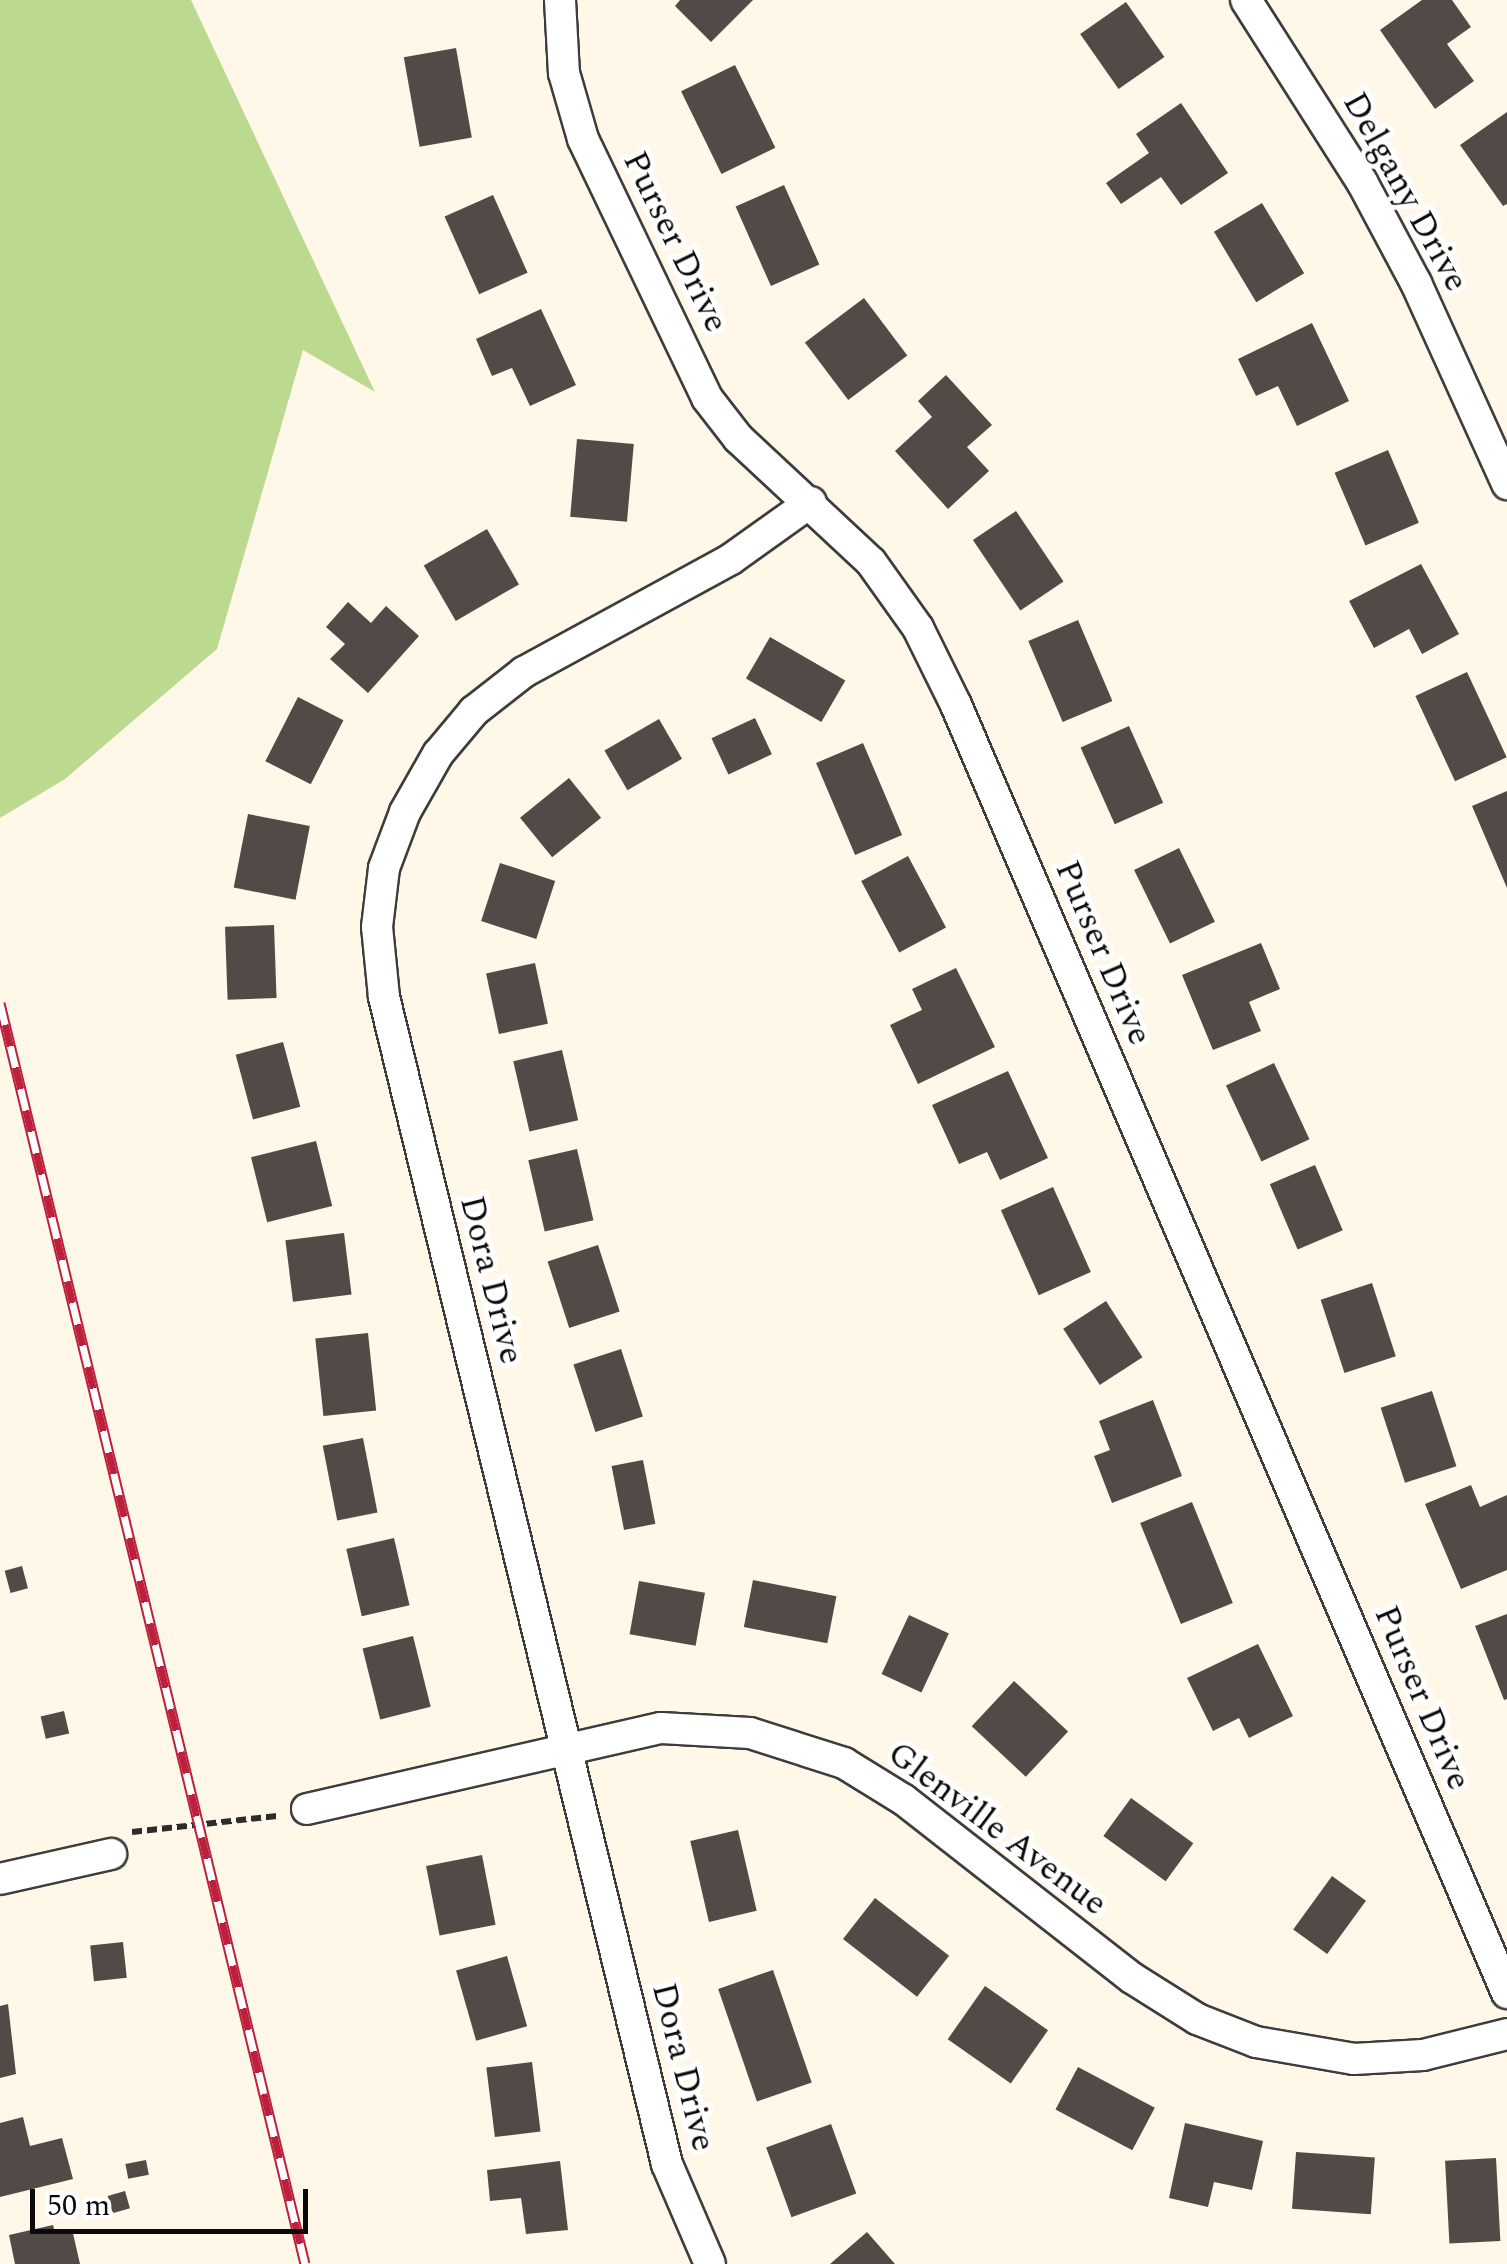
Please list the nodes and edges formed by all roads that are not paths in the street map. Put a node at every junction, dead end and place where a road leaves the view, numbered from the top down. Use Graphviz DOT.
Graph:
graph roads {
  1 [pos="560,0"];
  2 [pos="1246,0"];
  3 [pos="1507,484"];
  4 [pos="811,502"];
  5 [pos="565,1747"];
  6 [pos="307,1809"];
  7 [pos="112,1854"];
  8 [pos="0,1879"];
  9 [pos="1507,1993"];
  10 [pos="1507,2034"];
  11 [pos="710,2264"];
  1 -- 4 [label="street, Purser Drive"];
  2 -- 3 [label="street, Delgany Drive"];
  4 -- 5 [label="street, Dora Drive"];
  4 -- 9 [label="street, Purser Drive"];
  5 -- 6 [label="street, Glenville Avenue"];
  5 -- 10 [label="street, Glenville Avenue"];
  5 -- 11 [label="street, Dora Drive"];
  7 -- 8 [label="street"];
}
